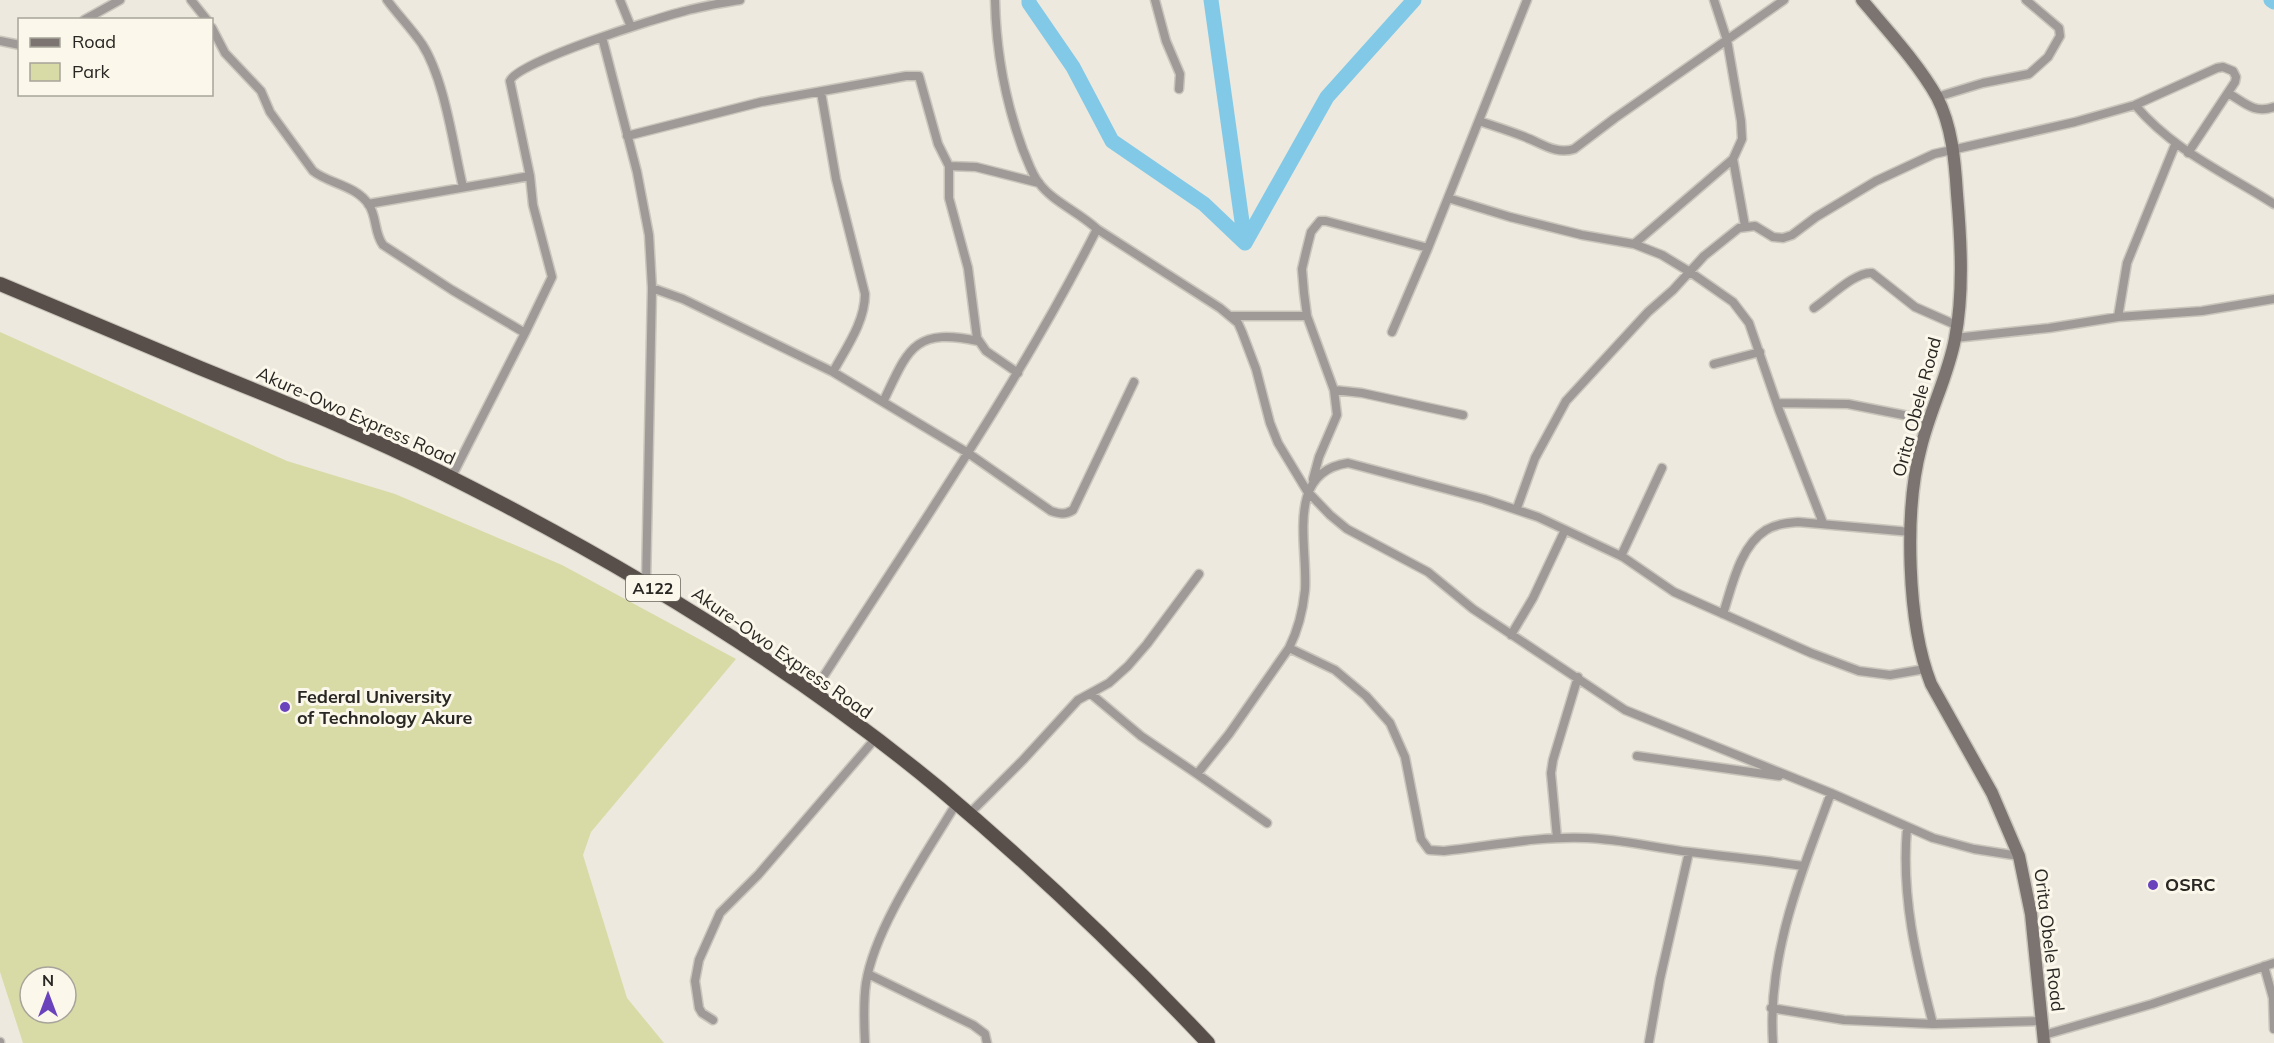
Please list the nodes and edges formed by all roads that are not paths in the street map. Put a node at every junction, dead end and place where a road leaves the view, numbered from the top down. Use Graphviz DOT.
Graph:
graph roads {
  1 [pos="120,0"];
  2 [pos="191,0"];
  3 [pos="387,0"];
  4 [pos="620,0"];
  5 [pos="740,0"];
  6 [pos="994,0"];
  7 [pos="1155,0"];
  8 [pos="1527,0"];
  9 [pos="1714,0"];
  10 [pos="1784,0"];
  11 [pos="1862,0"];
  12 [pos="2026,0"];
  13 [pos="88,18"];
  14 [pos="205,18"];
  15 [pos="632,27"];
  16 [pos="213,30"];
  17 [pos="602,37"];
  18 [pos="1727,40"];
  19 [pos="0,41"];
  20 [pos="18,45"];
  21 [pos="1179,89"];
  22 [pos="821,92"];
  23 [pos="2228,93"];
  24 [pos="1937,97"];
  25 [pos="2135,105"];
  26 [pos="2274,107"];
  27 [pos="1479,121"];
  28 [pos="627,136"];
  29 [pos="2175,145"];
  30 [pos="1953,149"];
  31 [pos="2188,153"];
  32 [pos="1732,159"];
  33 [pos="949,166"];
  34 [pos="530,176"];
  35 [pos="1039,183"];
  36 [pos="463,187"];
  37 [pos="1448,198"];
  38 [pos="368,204"];
  39 [pos="2274,204"];
  40 [pos="1745,226"];
  41 [pos="1097,229"];
  42 [pos="1634,244"];
  43 [pos="1428,248"];
  44 [pos="1690,272"];
  45 [pos="0,284"];
  46 [pos="652,288"];
  47 [pos="2274,299"];
  48 [pos="1814,308"];
  49 [pos="1231,316"];
  50 [pos="1307,316"];
  51 [pos="2118,317"];
  52 [pos="1392,332"];
  53 [pos="1956,332"];
  54 [pos="525,333"];
  55 [pos="978,341"];
  56 [pos="1760,352"];
  57 [pos="1714,364"];
  58 [pos="833,372"];
  59 [pos="1018,373"];
  60 [pos="1134,382"];
  61 [pos="1334,390"];
  62 [pos="884,402"];
  63 [pos="1777,403"];
  64 [pos="1463,415"];
  65 [pos="1929,420"];
  66 [pos="968,453"];
  67 [pos="1662,468"];
  68 [pos="451,478"];
  69 [pos="1312,482"];
  70 [pos="1307,491"];
  71 [pos="1517,508"];
  72 [pos="1823,523"];
  73 [pos="1565,530"];
  74 [pos="1911,532"];
  75 [pos="1621,556"];
  76 [pos="1199,574"];
  77 [pos="646,584"];
  78 [pos="1723,614"];
  79 [pos="1511,635"];
  80 [pos="1289,648"];
  81 [pos="1925,669"];
  82 [pos="1578,677"];
  83 [pos="813,693"];
  84 [pos="1091,694"];
  85 [pos="875,739"];
  86 [pos="1637,756"];
  87 [pos="1197,774"];
  88 [pos="1790,777"];
  89 [pos="1831,793"];
  90 [pos="956,804"];
  91 [pos="969,814"];
  92 [pos="1267,823"];
  93 [pos="1907,828"];
  94 [pos="1557,838"];
  95 [pos="1689,852"];
  96 [pos="2019,856"];
  97 [pos="1803,866"];
  98 [pos="2274,963"];
  99 [pos="2264,966"];
  100 [pos="868,974"];
  101 [pos="1771,1008"];
  102 [pos="713,1020"];
  103 [pos="2042,1021"];
  104 [pos="1933,1024"];
  105 [pos="2274,1029"];
  106 [pos="2044,1039"];
  107 [pos="1649,1042"];
  108 [pos="865,1043"];
  109 [pos="987,1043"];
  110 [pos="1208,1043"];
  111 [pos="1773,1043"];
  1 -- 13 [label="street"];
  2 -- 14 [label="street"];
  3 -- 36 [label="street"];
  4 -- 15 [label="street"];
  5 -- 15 [label="street"];
  6 -- 35 [label="street"];
  7 -- 21 [label="street"];
  8 -- 27 [label="street"];
  9 -- 18 [label="street"];
  10 -- 18 [label="street"];
  11 -- 24 [label="main road, Orita Obele Road"];
  12 -- 24 [label="street"];
  15 -- 17 [label="street"];
  16 -- 38 [label="street"];
  17 -- 28 [label="street"];
  17 -- 34 [label="street"];
  18 -- 27 [label="street"];
  18 -- 32 [label="street"];
  19 -- 20 [label="street"];
  22 -- 28 [label="street"];
  22 -- 33 [label="street"];
  22 -- 58 [label="street"];
  23 -- 25 [label="street"];
  23 -- 26 [label="street"];
  23 -- 31 [label="street"];
  24 -- 30 [label="main road, Orita Obele Road"];
  25 -- 29 [label="street"];
  25 -- 30 [label="street"];
  27 -- 37 [label="street"];
  28 -- 46 [label="street"];
  29 -- 31 [label="street"];
  29 -- 51 [label="street"];
  30 -- 40 [label="street"];
  30 -- 53 [label="main road, Orita Obele Road"];
  31 -- 39 [label="street"];
  32 -- 40 [label="street"];
  32 -- 42 [label="street"];
  33 -- 35 [label="street"];
  33 -- 55 [label="street"];
  34 -- 36 [label="street"];
  34 -- 54 [label="street"];
  35 -- 41 [label="street"];
  36 -- 38 [label="street"];
  37 -- 42 [label="street"];
  37 -- 43 [label="street"];
  38 -- 54 [label="street"];
  40 -- 44 [label="street"];
  41 -- 49 [label="street"];
  41 -- 59 [label="street"];
  42 -- 44 [label="street"];
  43 -- 50 [label="street"];
  43 -- 52 [label="street"];
  44 -- 56 [label="street"];
  44 -- 71 [label="street"];
  45 -- 68 [label="highway, Akure-Owo Express Road / A122"];
  46 -- 58 [label="street"];
  46 -- 77 [label="street"];
  47 -- 51 [label="street"];
  48 -- 53 [label="street"];
  49 -- 50 [label="street"];
  49 -- 70 [label="street"];
  50 -- 61 [label="street"];
  51 -- 53 [label="street"];
  53 -- 65 [label="main road, Orita Obele Road"];
  54 -- 68 [label="street"];
  55 -- 59 [label="street"];
  55 -- 62 [label="street"];
  56 -- 57 [label="street"];
  56 -- 63 [label="street"];
  58 -- 62 [label="street"];
  59 -- 66 [label="street"];
  60 -- 66 [label="street"];
  61 -- 64 [label="street"];
  61 -- 69 [label="street"];
  62 -- 66 [label="street"];
  63 -- 65 [label="street"];
  63 -- 72 [label="street"];
  65 -- 74 [label="main road, Orita Obele Road"];
  66 -- 83 [label="street"];
  67 -- 75 [label="street"];
  68 -- 77 [label="highway, Akure-Owo Express Road / A122"];
  69 -- 70 [label="street"];
  69 -- 71 [label="street"];
  70 -- 79 [label="street"];
  70 -- 80 [label="street"];
  71 -- 73 [label="street"];
  72 -- 74 [label="street"];
  72 -- 78 [label="street"];
  73 -- 75 [label="street"];
  73 -- 79 [label="street"];
  74 -- 81 [label="main road, Orita Obele Road"];
  75 -- 78 [label="street"];
  76 -- 84 [label="street"];
  77 -- 83 [label="highway, Akure-Owo Express Road / A122"];
  78 -- 81 [label="street"];
  79 -- 82 [label="street"];
  80 -- 87 [label="street"];
  80 -- 94 [label="street"];
  81 -- 96 [label="main road, Orita Obele Road"];
  82 -- 88 [label="street"];
  82 -- 94 [label="street"];
  83 -- 85 [label="highway, Akure-Owo Express Road / A122"];
  84 -- 87 [label="street"];
  84 -- 91 [label="street"];
  85 -- 90 [label="highway, Akure-Owo Express Road / A122"];
  85 -- 102 [label="street"];
  86 -- 88 [label="street"];
  87 -- 92 [label="street"];
  88 -- 89 [label="street"];
  89 -- 93 [label="street"];
  89 -- 97 [label="street"];
  90 -- 91 [label="highway, Akure-Owo Express Road / A122"];
  90 -- 100 [label="street"];
  91 -- 110 [label="highway, Akure-Owo Express Road / A122"];
  93 -- 96 [label="street"];
  93 -- 104 [label="street"];
  94 -- 95 [label="street"];
  95 -- 97 [label="street"];
  95 -- 107 [label="street"];
  96 -- 103 [label="main road, Orita Obele Road"];
  97 -- 101 [label="street"];
  98 -- 99 [label="street"];
  99 -- 105 [label="street"];
  99 -- 106 [label="street"];
  100 -- 108 [label="street"];
  100 -- 109 [label="street"];
  101 -- 104 [label="street"];
  101 -- 111 [label="street"];
  103 -- 104 [label="street"];
  103 -- 106 [label="main road, Orita Obele Road"];
}
